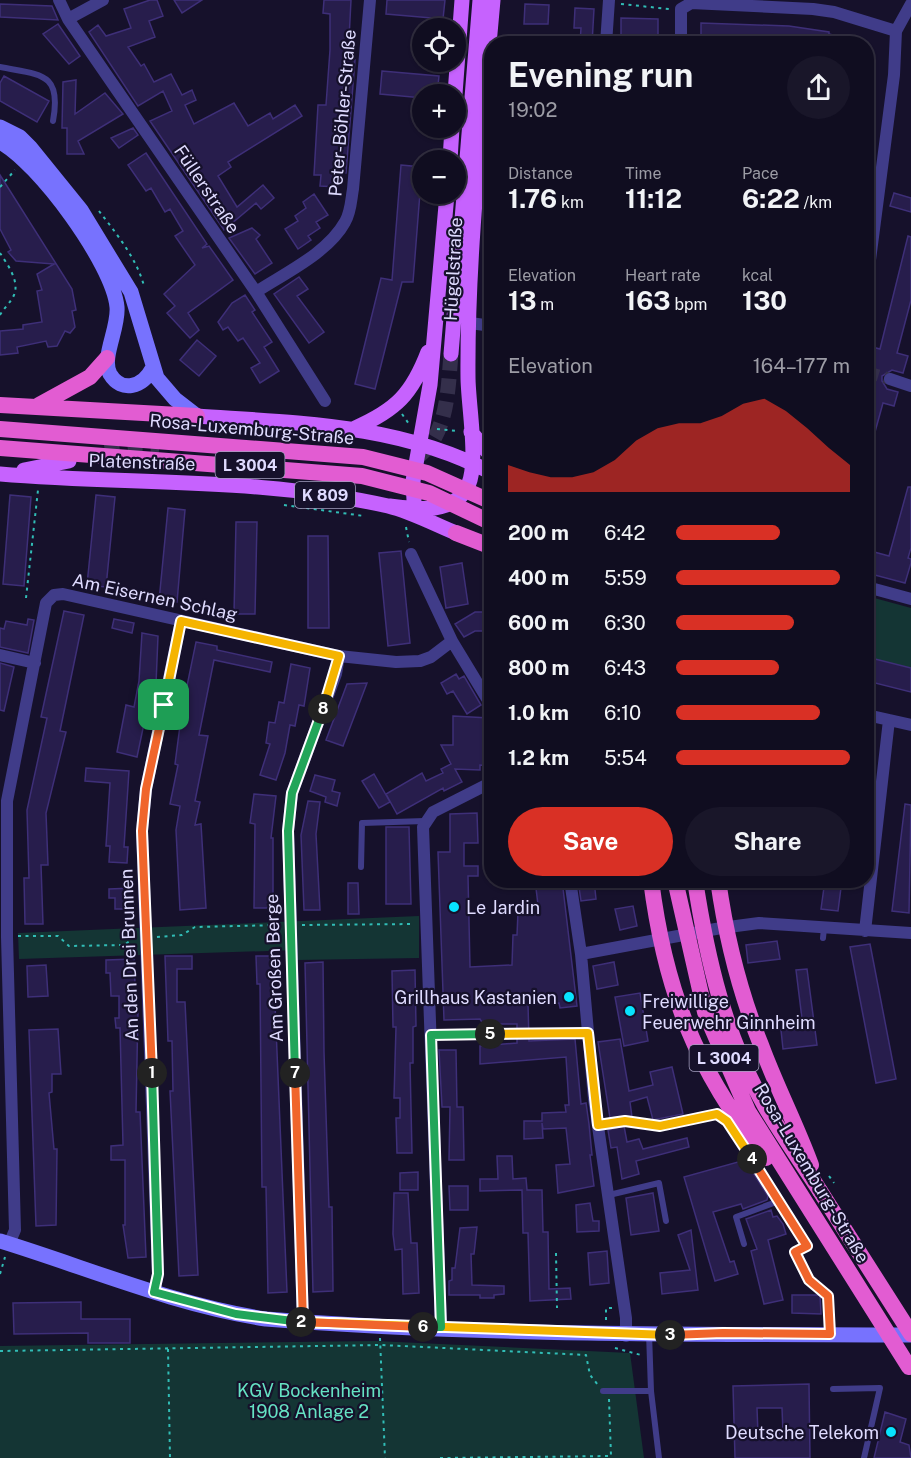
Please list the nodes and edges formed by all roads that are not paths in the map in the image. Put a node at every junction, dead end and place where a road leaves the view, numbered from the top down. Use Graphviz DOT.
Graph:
graph roads {
  1 [pos="59,0"];
  2 [pos="103,0"];
  3 [pos="370,0"];
  4 [pos="462,0"];
  5 [pos="480,0"];
  6 [pos="493,0"];
  7 [pos="609,0"];
  8 [pos="745,2"];
  9 [pos="911,4"];
  10 [pos="68,19"];
  11 [pos="896,31"];
  12 [pos="490,36"];
  13 [pos="607,36"];
  14 [pos="681,36"];
  15 [pos="0,67"];
  16 [pos="456,84"];
  17 [pos="53,121"];
  18 [pos="484,126"];
  19 [pos="0,127"];
  20 [pos="0,142"];
  21 [pos="446,204"];
  22 [pos="874,229"];
  23 [pos="256,292"];
  24 [pos="470,323"];
  25 [pos="484,325"];
  26 [pos="434,335"];
  27 [pos="451,354"];
  28 [pos="107,358"];
  29 [pos="152,369"];
  30 [pos="890,379"];
  31 [pos="911,386"];
  32 [pos="325,400"];
  33 [pos="0,405"];
  34 [pos="39,405"];
  35 [pos="197,416"];
  36 [pos="355,428"];
  37 [pos="0,429"];
  38 [pos="468,432"];
  39 [pos="421,444"];
  40 [pos="0,448"];
  41 [pos="484,449"];
  42 [pos="69,461"];
  43 [pos="471,463"];
  44 [pos="484,469"];
  45 [pos="0,474"];
  46 [pos="484,498"];
  47 [pos="390,506"];
  48 [pos="419,508"];
  49 [pos="484,519"];
  50 [pos="433,522"];
  51 [pos="456,533"];
  52 [pos="484,538"];
  53 [pos="484,544"];
  54 [pos="410,549"];
  55 [pos="874,589"];
  56 [pos="911,599"];
  57 [pos="181,621"];
  58 [pos="452,641"];
  59 [pos="0,655"];
  60 [pos="339,656"];
  61 [pos="35,663"];
  62 [pos="484,694"];
  63 [pos="874,717"];
  64 [pos="889,720"];
  65 [pos="911,724"];
  66 [pos="484,786"];
  67 [pos="4,800"];
  68 [pos="425,821"];
  69 [pos="874,852"];
  70 [pos="362,867"];
  71 [pos="571,888"];
  72 [pos="652,888"];
  73 [pos="677,888"];
  74 [pos="696,888"];
  75 [pos="720,888"];
  76 [pos="870,888"];
  77 [pos="865,931"];
  78 [pos="911,933"];
  79 [pos="4,948"];
  80 [pos="580,954"];
  81 [pos="489,1034"];
  82 [pos="431,1035"];
  83 [pos="598,1125"];
  84 [pos="820,1191"];
  85 [pos="609,1195"];
  86 [pos="779,1202"];
  87 [pos="814,1218"];
  88 [pos="666,1221"];
  89 [pos="5,1242"];
  90 [pos="744,1244"];
  91 [pos="154,1292"];
  92 [pos="303,1322"];
  93 [pos="441,1327"];
  94 [pos="459,1328"];
  95 [pos="626,1330"];
  96 [pos="649,1331"];
  97 [pos="830,1334"];
  98 [pos="911,1335"];
  99 [pos="910,1369"];
  100 [pos="833,1389"];
  101 [pos="603,1391"];
  102 [pos="651,1391"];
  103 [pos="659,1458"];
  104 [pos="864,1458"];
  1 -- 10 [label="street, Füllerstraße"];
  2 -- 10 [label="street"];
  3 -- 23 [label="street, Peter-Böhler-Straße"];
  4 -- 16 [label="main road"];
  5 -- 27 [label="main road"];
  6 -- 12 [label="main road, Hügelstraße / K 809"];
  7 -- 13 [label="street"];
  8 -- 11 [label="street"];
  8 -- 14 [label="street"];
  9 -- 11 [label="street"];
  10 -- 23 [label="street, Füllerstraße"];
  11 -- 22 [label="street"];
  15 -- 17 [label="lane"];
  18 -- 24 [label="main road, Hügelstraße / K 809"];
  19 -- 29 [label="main road"];
  20 -- 28 [label="main road"];
  21 -- 26 [label="main road, Hügelstraße"];
  23 -- 32 [label="street, Füllerstraße"];
  24 -- 25 [label="street"];
  24 -- 38 [label="main road, Hügelstraße / K 809"];
  26 -- 36 [label="main road"];
  26 -- 39 [label="main road, Hügelstraße"];
  28 -- 29 [label="main road"];
  28 -- 34 [label="highway"];
  29 -- 35 [label="main road"];
  30 -- 31 [label="street"];
  33 -- 34 [label="highway"];
  34 -- 35 [label="highway"];
  35 -- 36 [label="main road"];
  36 -- 39 [label="main road"];
  37 -- 46 [label="highway, Rosa-Luxemburg-Straße / L 3004, bridge"];
  38 -- 41 [label="main road"];
  38 -- 43 [label="main road, K 809"];
  39 -- 43 [label="main road"];
  39 -- 48 [label="main road, Hügelstraße"];
  40 -- 49 [label="highway, Rosa-Luxemburg-Straße / L 3004, bridge"];
  42 -- 45 [label="main road, K 809"];
  43 -- 44 [label="main road"];
  43 -- 48 [label="main road, K 809"];
  45 -- 47 [label="main road, Platenstraße / K 809"];
  47 -- 48 [label="main road, K 809"];
  47 -- 50 [label="main road, Platenstraße"];
  48 -- 50 [label="main road"];
  50 -- 51 [label="main road, Platenstraße"];
  51 -- 52 [label="street, Platenstraße"];
  51 -- 53 [label="highway"];
  54 -- 58 [label="street"];
  55 -- 56 [label="street"];
  57 -- 60 [label="street, Am Eisernen Schlag"];
  57 -- 61 [label="street, Am Eisernen Schlag"];
  57 -- 91 [label="street, An den Drei Brunnen"];
  58 -- 60 [label="street, Am Eisernen Schlag"];
  58 -- 62 [label="street"];
  59 -- 61 [label="street"];
  60 -- 92 [label="street, Am Großen Berge"];
  61 -- 67 [label="street, Am Eisernen Schlag"];
  63 -- 64 [label="street"];
  64 -- 65 [label="street"];
  64 -- 69 [label="street"];
  66 -- 68 [label="street"];
  67 -- 79 [label="street, Am Eisernen Schlag"];
  68 -- 70 [label="lane"];
  68 -- 82 [label="street"];
  71 -- 80 [label="street"];
  72 -- 87 [label="highway, bridge"];
  73 -- 87 [label="highway, Rosa-Luxemburg-Straße / L 3004, bridge"];
  74 -- 84 [label="highway, Rosa-Luxemburg-Straße / L 3004, bridge"];
  75 -- 84 [label="highway, bridge"];
  76 -- 77 [label="street"];
  77 -- 78 [label="street"];
  77 -- 80 [label="street"];
  79 -- 89 [label="street, Am Eisernen Schlag"];
  80 -- 83 [label="street"];
  81 -- 82 [label="lane"];
  82 -- 93 [label="street"];
  83 -- 85 [label="street"];
  83 -- 86 [label="lane"];
  84 -- 98 [label="highway, Rosa-Luxemburg-Straße / L 3004"];
  85 -- 88 [label="lane"];
  85 -- 95 [label="street"];
  86 -- 90 [label="lane"];
  86 -- 97 [label="lane"];
  87 -- 99 [label="highway, Rosa-Luxemburg-Straße / L 3004, bridge"];
  89 -- 91 [label="main road"];
  91 -- 92 [label="main road"];
  92 -- 93 [label="main road"];
  93 -- 94 [label="main road"];
  94 -- 95 [label="main road"];
  94 -- 95 [label="main road"];
  95 -- 96 [label="main road"];
  96 -- 97 [label="main road"];
  96 -- 102 [label="lane"];
  97 -- 98 [label="main road"];
  100 -- 104 [label="lane"];
  101 -- 102 [label="lane"];
  102 -- 103 [label="lane"];
}
